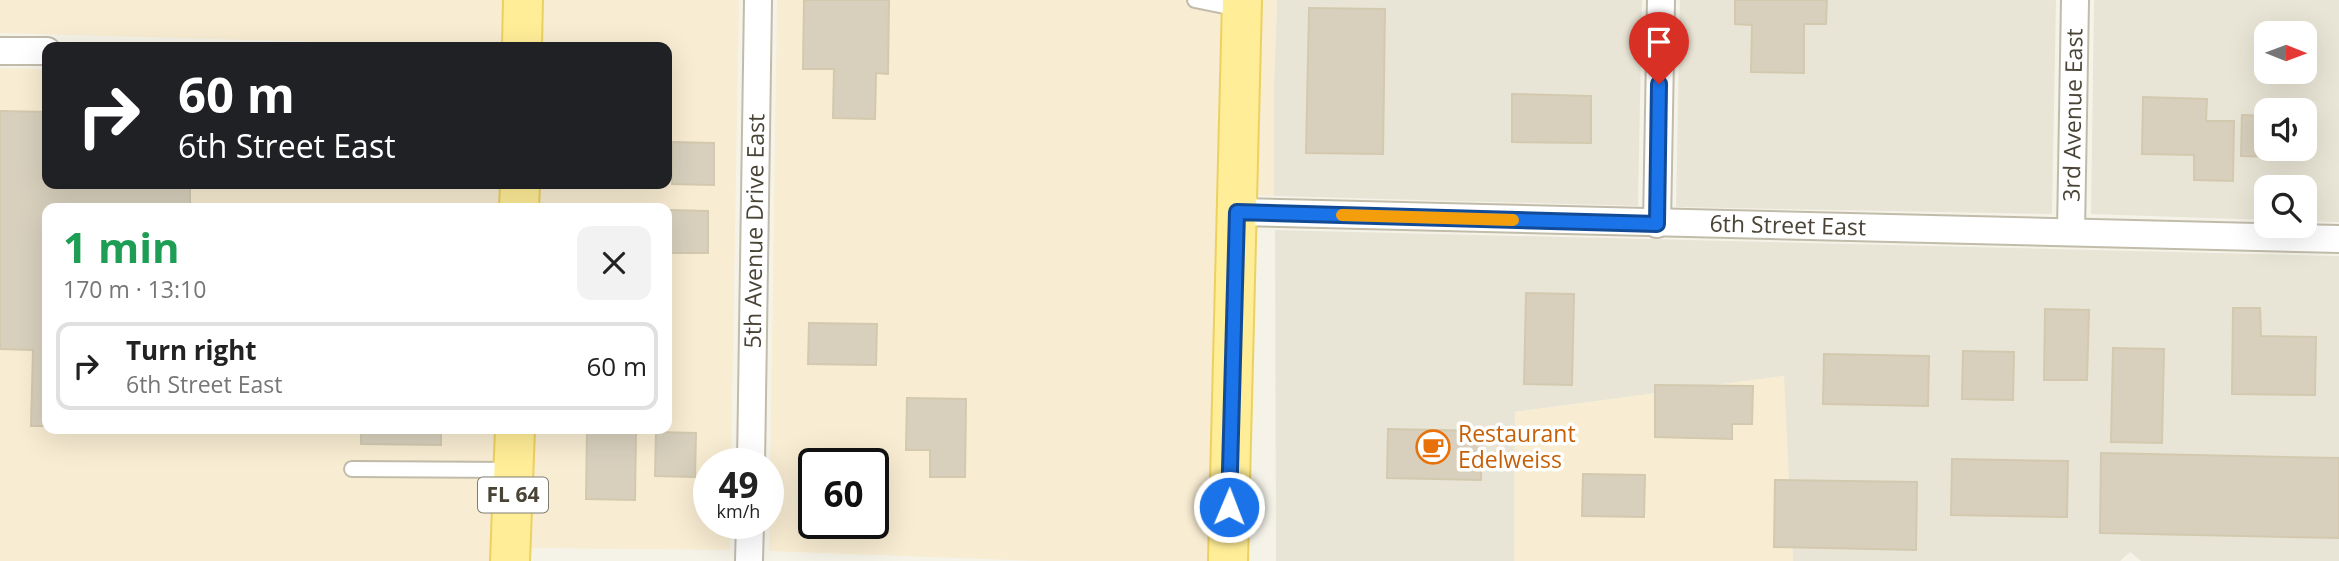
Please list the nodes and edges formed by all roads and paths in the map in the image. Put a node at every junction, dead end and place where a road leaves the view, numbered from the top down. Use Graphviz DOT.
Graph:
graph roads {
  1 [pos="523,0"];
  2 [pos="758,0"];
  3 [pos="1195,0"];
  4 [pos="1661,0"];
  5 [pos="2075,0"];
  6 [pos="1242,5"];
  7 [pos="522,42"];
  8 [pos="0,51"];
  9 [pos="42,51"];
  10 [pos="1237,212"];
  11 [pos="1657,224"];
  12 [pos="2071,231"];
  13 [pos="2339,239"];
  14 [pos="515,434"];
  15 [pos="751,448"];
  16 [pos="352,469"];
  17 [pos="514,470"];
  18 [pos="750,539"];
  19 [pos="510,561"];
  20 [pos="749,561"];
  21 [pos="1227,561"];
  1 -- 7 [label="main road"];
  2 -- 15 [label="street, 5th Avenue Drive East"];
  3 -- 6 [label="lane"];
  4 -- 11 [label="street"];
  5 -- 12 [label="street, 3rd Avenue East"];
  6 -- 10 [label="main road"];
  8 -- 9 [label="street"];
  10 -- 11 [label="street, 6th Street East"];
  10 -- 21 [label="main road"];
  11 -- 12 [label="street, 6th Street East"];
  12 -- 13 [label="street, 6th Street East"];
  14 -- 17 [label="main road, FL 64"];
  16 -- 17 [label="lane"];
  17 -- 19 [label="main road, FL 64"];
  18 -- 20 [label="street"];
}
